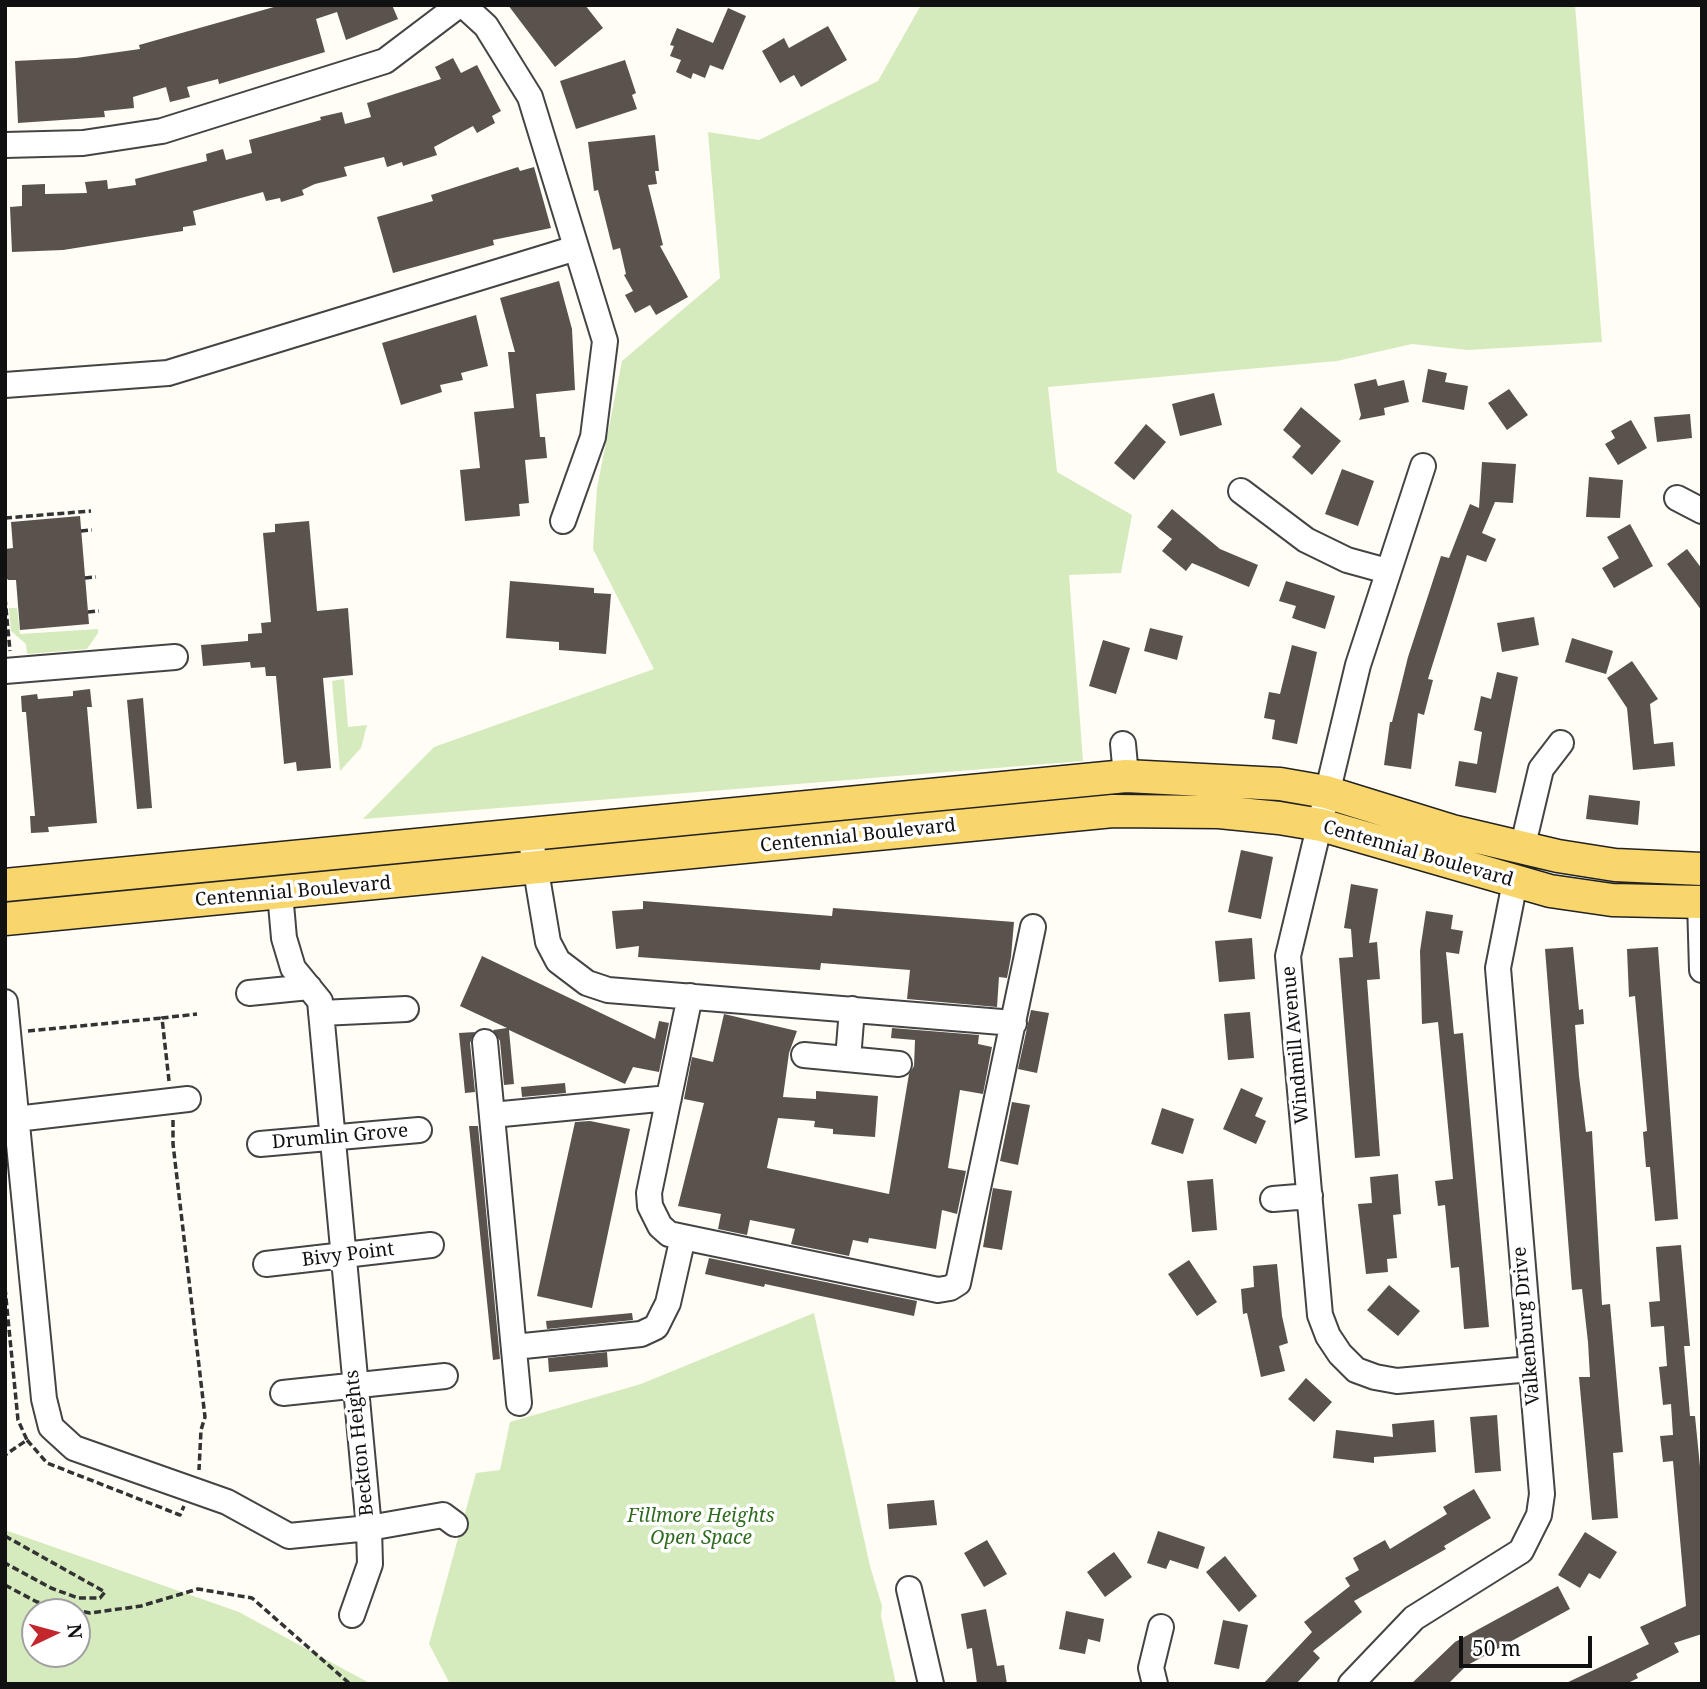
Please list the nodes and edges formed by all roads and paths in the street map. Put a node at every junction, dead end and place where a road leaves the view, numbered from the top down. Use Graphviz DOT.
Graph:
graph roads {
  1 [pos="461,5"];
  2 [pos="5,145"];
  3 [pos="576,248"];
  4 [pos="5,385"];
  5 [pos="1423,466"];
  6 [pos="1241,491"];
  7 [pos="1677,498"];
  8 [pos="91,511"];
  9 [pos="1702,511"];
  10 [pos="5,519"];
  11 [pos="564,521"];
  12 [pos="92,530"];
  13 [pos="81,531"];
  14 [pos="1387,571"];
  15 [pos="96,577"];
  16 [pos="85,578"];
  17 [pos="5,598"];
  18 [pos="99,611"];
  19 [pos="88,612"];
  20 [pos="175,657"];
  21 [pos="8,664"];
  22 [pos="1561,743"];
  23 [pos="1123,744"];
  24 [pos="1126,776"];
  25 [pos="1326,792"];
  26 [pos="1321,825"];
  27 [pos="530,835"];
  28 [pos="1522,849"];
  29 [pos="533,869"];
  30 [pos="1702,869"];
  31 [pos="1515,882"];
  32 [pos="5,885"];
  33 [pos="280,893"];
  34 [pos="1701,902"];
  35 [pos="5,919"];
  36 [pos="1033,927"];
  37 [pos="1702,970"];
  38 [pos="309,987"];
  39 [pos="249,993"];
  40 [pos="690,996"];
  41 [pos="5,1002"];
  42 [pos="406,1009"];
  43 [pos="852,1009"];
  44 [pos="321,1013"];
  45 [pos="197,1014"];
  46 [pos="162,1018"];
  47 [pos="1014,1023"];
  48 [pos="8,1033"];
  49 [pos="485,1042"];
  50 [pos="804,1055"];
  51 [pos="848,1059"];
  52 [pos="899,1064"];
  53 [pos="669,1098"];
  54 [pos="180,1100"];
  55 [pos="492,1115"];
  56 [pos="16,1119"];
  57 [pos="419,1130"];
  58 [pos="332,1138"];
  59 [pos="260,1144"];
  60 [pos="13,1169"];
  61 [pos="1310,1196"];
  62 [pos="1273,1199"];
  63 [pos="683,1237"];
  64 [pos="431,1245"];
  65 [pos="342,1256"];
  66 [pos="266,1264"];
  67 [pos="5,1288"];
  68 [pos="514,1347"];
  69 [pos="1531,1369"];
  70 [pos="445,1376"];
  71 [pos="354,1386"];
  72 [pos="284,1393"];
  73 [pos="519,1403"];
  74 [pos="27,1440"];
  75 [pos="5,1455"];
  76 [pos="192,1489"];
  77 [pos="455,1524"];
  78 [pos="369,1528"];
  79 [pos="5,1536"];
  80 [pos="5,1563"];
  81 [pos="5,1585"];
  82 [pos="909,1590"];
  83 [pos="352,1615"];
  84 [pos="1161,1627"];
  85 [pos="350,1684"];
  86 [pos="931,1684"];
  87 [pos="1155,1684"];
  88 [pos="1351,1684"];
  1 -- 2 [label="street"];
  1 -- 3 [label="street"];
  3 -- 4 [label="street"];
  3 -- 11 [label="street"];
  5 -- 14 [label="street, Windmill Avenue"];
  6 -- 14 [label="street"];
  7 -- 9 [label="street"];
  8 -- 10 [label="path"];
  12 -- 13 [label="path"];
  14 -- 25 [label="street, Windmill Avenue"];
  15 -- 16 [label="path"];
  17 -- 21 [label="path"];
  18 -- 19 [label="path"];
  20 -- 21 [label="street"];
  22 -- 28 [label="street"];
  23 -- 24 [label="street"];
  24 -- 25 [label="main road, Centennial Boulevard"];
  24 -- 27 [label="main road, Centennial Boulevard"];
  25 -- 26 [label="street, Windmill Avenue"];
  25 -- 28 [label="main road, Centennial Boulevard"];
  26 -- 29 [label="main road, Centennial Boulevard"];
  26 -- 31 [label="main road, Centennial Boulevard"];
  26 -- 61 [label="street, Windmill Avenue"];
  27 -- 29 [label="street"];
  27 -- 32 [label="main road, Centennial Boulevard"];
  28 -- 30 [label="main road, Centennial Boulevard"];
  29 -- 33 [label="main road, Centennial Boulevard"];
  29 -- 40 [label="street"];
  31 -- 34 [label="main road, Centennial Boulevard"];
  31 -- 69 [label="street, Valkenburg Drive"];
  33 -- 35 [label="main road, Centennial Boulevard"];
  33 -- 38 [label="street, Beckton Heights"];
  34 -- 37 [label="street"];
  36 -- 47 [label="street"];
  38 -- 39 [label="street"];
  38 -- 44 [label="street, Beckton Heights"];
  40 -- 43 [label="street"];
  40 -- 53 [label="street"];
  41 -- 48 [label="street, Beckton Heights"];
  42 -- 44 [label="street"];
  43 -- 47 [label="street"];
  43 -- 51 [label="street"];
  44 -- 58 [label="street, Beckton Heights"];
  45 -- 46 [label="path"];
  46 -- 48 [label="path"];
  46 -- 54 [label="path"];
  47 -- 63 [label="street"];
  48 -- 56 [label="street, Beckton Heights"];
  49 -- 55 [label="street"];
  50 -- 51 [label="street"];
  51 -- 52 [label="street"];
  53 -- 55 [label="street"];
  53 -- 63 [label="street"];
  54 -- 56 [label="street"];
  54 -- 76 [label="path"];
  55 -- 68 [label="street"];
  56 -- 60 [label="street, Beckton Heights"];
  57 -- 58 [label="street, Drumlin Grove"];
  58 -- 59 [label="street, Drumlin Grove"];
  58 -- 65 [label="street, Beckton Heights"];
  60 -- 76 [label="street, Beckton Heights"];
  61 -- 62 [label="street"];
  61 -- 69 [label="street, Windmill Avenue"];
  63 -- 68 [label="street"];
  64 -- 65 [label="street, Bivy Point"];
  65 -- 66 [label="street, Bivy Point"];
  65 -- 71 [label="street, Beckton Heights"];
  67 -- 74 [label="path"];
  68 -- 73 [label="street"];
  69 -- 88 [label="street, Valkenburg Drive"];
  70 -- 71 [label="street"];
  71 -- 72 [label="street"];
  71 -- 78 [label="street, Beckton Heights"];
  74 -- 75 [label="path"];
  74 -- 76 [label="path"];
  76 -- 78 [label="street, Beckton Heights"];
  77 -- 78 [label="street"];
  78 -- 83 [label="street"];
  79 -- 80 [label="path"];
  81 -- 85 [label="path"];
  82 -- 86 [label="street"];
  84 -- 87 [label="street"];
}
